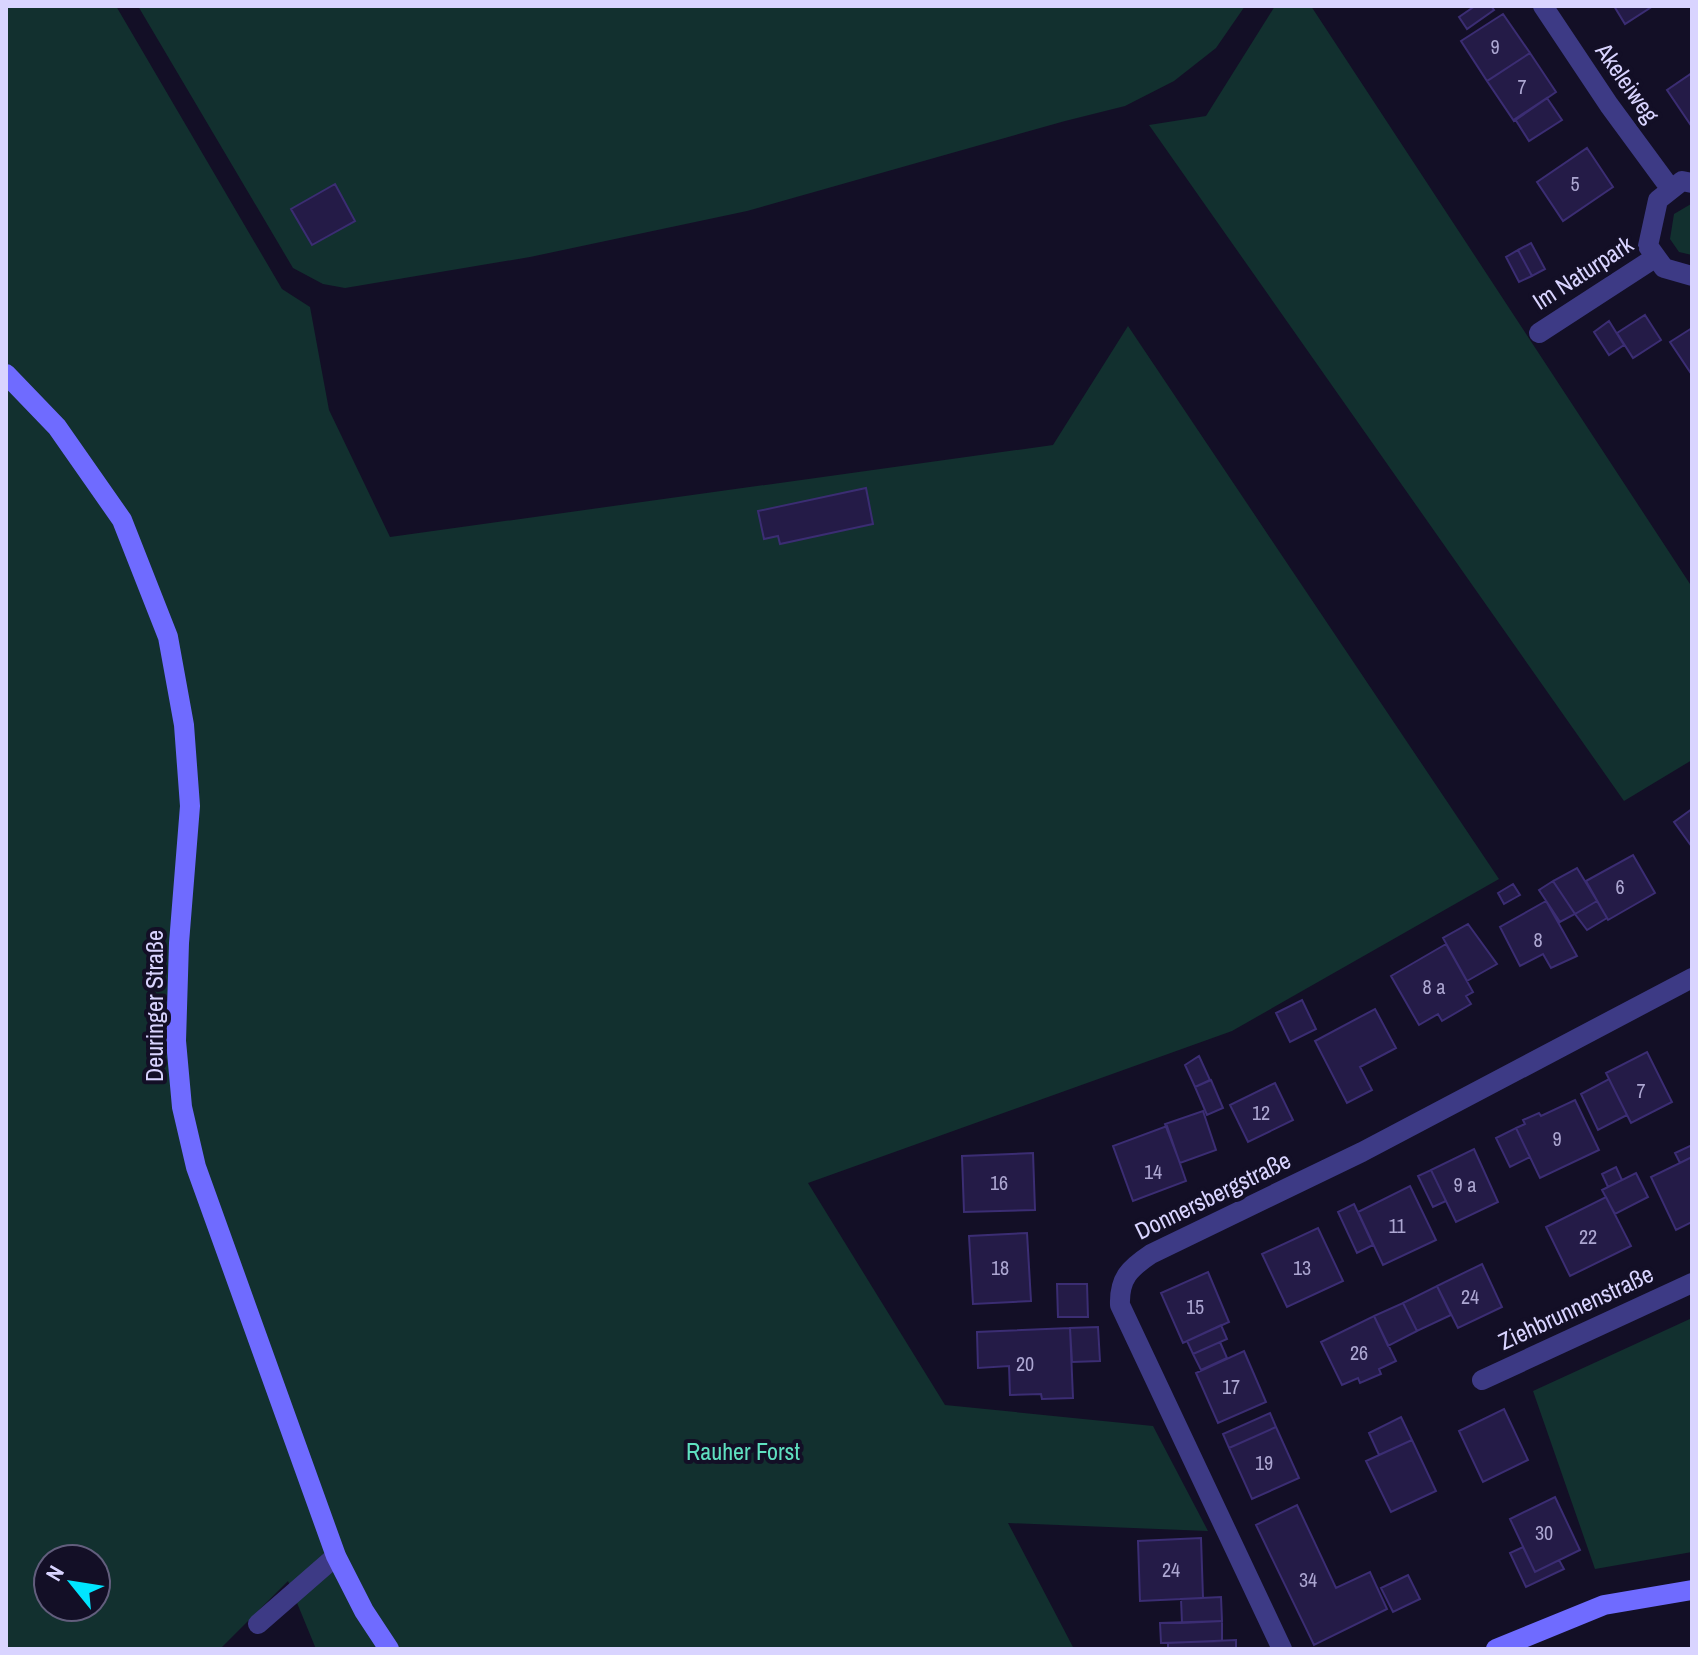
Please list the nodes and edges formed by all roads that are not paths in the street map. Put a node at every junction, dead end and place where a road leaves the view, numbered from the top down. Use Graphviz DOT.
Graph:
graph roads {
  1 [pos="1543,6"];
  2 [pos="1692,183"];
  3 [pos="1670,188"];
  4 [pos="1656,257"];
  5 [pos="1692,276"];
  6 [pos="1539,333"];
  7 [pos="6,374"];
  8 [pos="1692,978"];
  9 [pos="1692,1283"];
  10 [pos="1482,1380"];
  11 [pos="336,1556"];
  12 [pos="1692,1590"];
  13 [pos="258,1624"];
  14 [pos="389,1649"];
  15 [pos="1282,1649"];
  16 [pos="1496,1649"];
  1 -- 3 [label="street, Akeleiweg"];
  2 -- 3 [label="street"];
  3 -- 4 [label="street, Im Naturpark"];
  4 -- 5 [label="street, Im Naturpark"];
  4 -- 6 [label="street, Im Naturpark"];
  7 -- 11 [label="street, Deuringer Straße"];
  8 -- 15 [label="street, Donnersbergstraße"];
  9 -- 10 [label="street, Ziehbrunnenstraße"];
  11 -- 13 [label="street"];
  11 -- 14 [label="street, Deuringer Straße"];
  12 -- 16 [label="street"];
}
